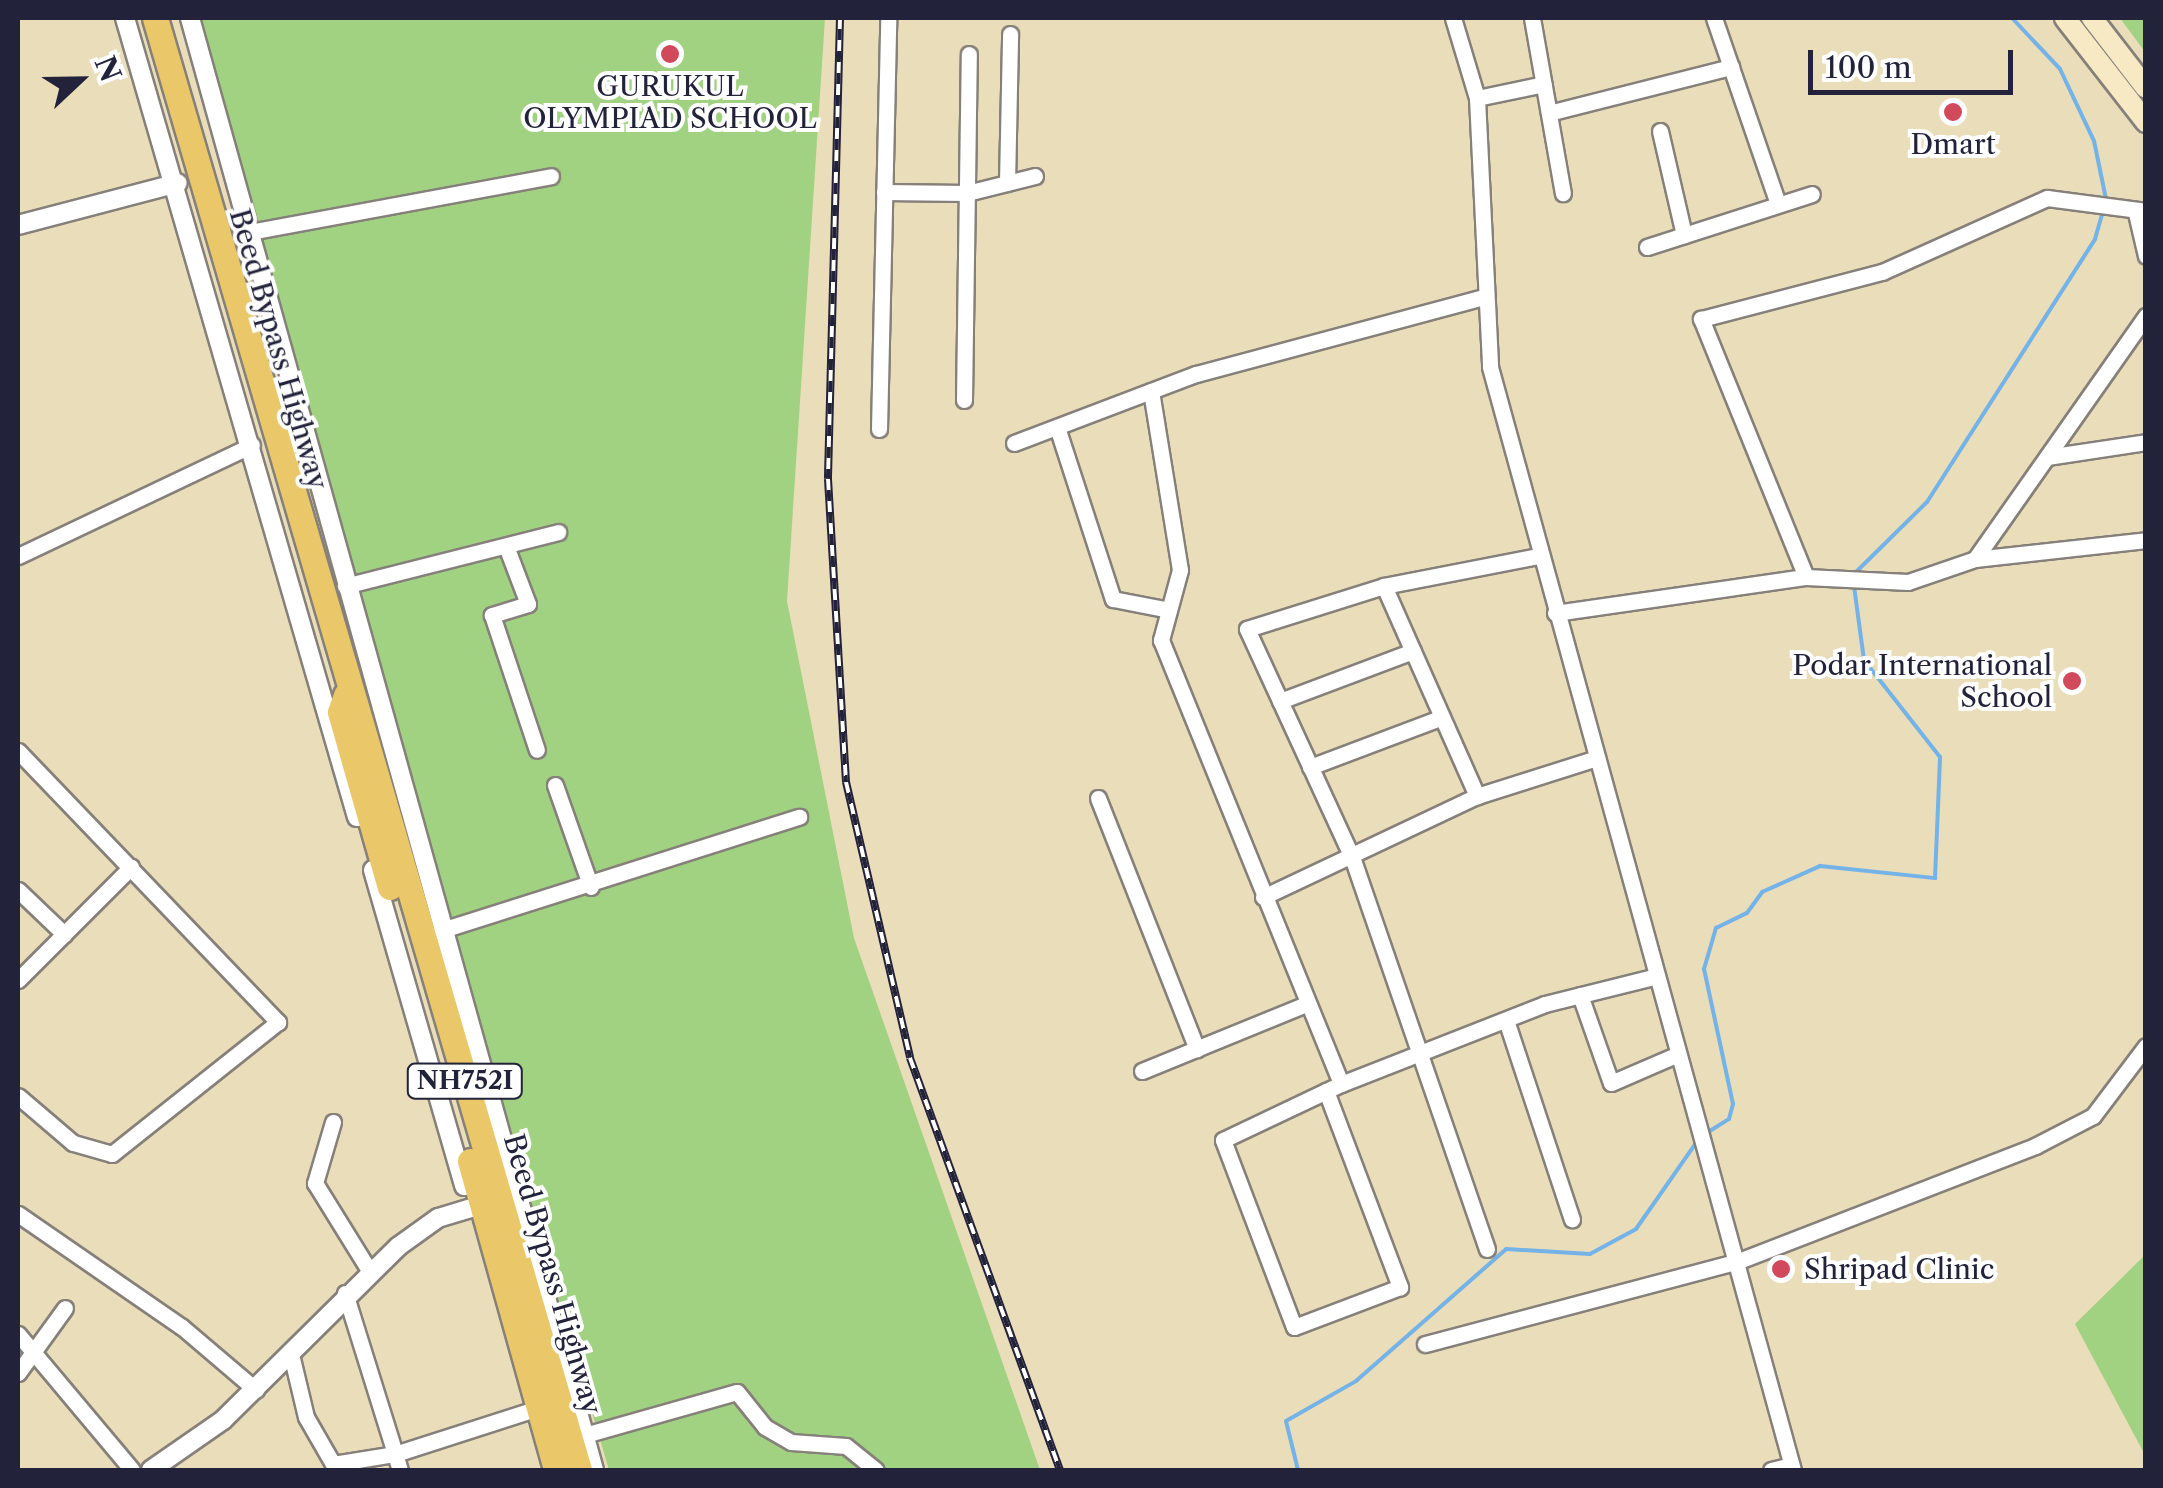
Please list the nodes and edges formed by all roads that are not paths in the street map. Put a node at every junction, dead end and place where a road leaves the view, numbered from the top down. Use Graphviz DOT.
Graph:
graph roads {
  1 [pos="125,18"];
  2 [pos="155,18"];
  3 [pos="190,18"];
  4 [pos="888,18"];
  5 [pos="1453,18"];
  6 [pos="1532,18"];
  7 [pos="1714,18"];
  8 [pos="2065,18"];
  9 [pos="2092,18"];
  10 [pos="1010,34"];
  11 [pos="969,54"];
  12 [pos="1731,66"];
  13 [pos="1544,84"];
  14 [pos="2146,88"];
  15 [pos="1477,98"];
  16 [pos="1549,113"];
  17 [pos="2146,122"];
  18 [pos="1660,131"];
  19 [pos="551,176"];
  20 [pos="1035,176"];
  21 [pos="1007,182"];
  22 [pos="178,183"];
  23 [pos="884,192"];
  24 [pos="967,192"];
  25 [pos="1563,193"];
  26 [pos="1812,194"];
  27 [pos="1778,204"];
  28 [pos="2135,213"];
  29 [pos="18,225"];
  30 [pos="255,231"];
  31 [pos="1684,235"];
  32 [pos="1647,247"];
  33 [pos="2146,256"];
  34 [pos="1484,297"];
  35 [pos="2146,316"];
  36 [pos="1151,391"];
  37 [pos="964,400"];
  38 [pos="1056,427"];
  39 [pos="878,429"];
  40 [pos="2146,442"];
  41 [pos="1014,443"];
  42 [pos="252,445"];
  43 [pos="2046,457"];
  44 [pos="558,532"];
  45 [pos="2146,540"];
  46 [pos="506,546"];
  47 [pos="18,556"];
  48 [pos="1539,556"];
  49 [pos="1975,559"];
  50 [pos="1806,577"];
  51 [pos="344,586"];
  52 [pos="1384,586"];
  53 [pos="1169,610"];
  54 [pos="1556,613"];
  55 [pos="1413,652"];
  56 [pos="368,668"];
  57 [pos="334,676"];
  58 [pos="1280,701"];
  59 [pos="1442,717"];
  60 [pos="537,750"];
  61 [pos="18,752"];
  62 [pos="1596,758"];
  63 [pos="1310,766"];
  64 [pos="556,786"];
  65 [pos="1476,796"];
  66 [pos="1098,798"];
  67 [pos="799,817"];
  68 [pos="1352,856"];
  69 [pos="131,867"];
  70 [pos="592,887"];
  71 [pos="18,890"];
  72 [pos="1264,897"];
  73 [pos="440,931"];
  74 [pos="64,934"];
  75 [pos="1656,976"];
  76 [pos="18,980"];
  77 [pos="1580,996"];
  78 [pos="1306,1004"];
  79 [pos="1506,1020"];
  80 [pos="2146,1046"];
  81 [pos="1197,1049"];
  82 [pos="1422,1052"];
  83 [pos="1678,1054"];
  84 [pos="1142,1070"];
  85 [pos="1333,1088"];
  86 [pos="18,1096"];
  87 [pos="333,1122"];
  88 [pos="492,1201"];
  89 [pos="22,1217"];
  90 [pos="1572,1219"];
  91 [pos="18,1238"];
  92 [pos="1487,1249"];
  93 [pos="1736,1262"];
  94 [pos="369,1270"];
  95 [pos="344,1293"];
  96 [pos="66,1308"];
  97 [pos="18,1334"];
  98 [pos="1425,1344"];
  99 [pos="34,1346"];
  100 [pos="291,1354"];
  101 [pos="18,1373"];
  102 [pos="256,1390"];
  103 [pos="533,1409"];
  104 [pos="577,1437"];
  105 [pos="395,1454"];
  106 [pos="1792,1468"];
  107 [pos="156,1469"];
  108 [pos="132,1470"];
  109 [pos="400,1470"];
  110 [pos="545,1470"];
  111 [pos="556,1470"];
  112 [pos="579,1470"];
  113 [pos="594,1470"];
  114 [pos="876,1470"];
  115 [pos="1771,1470"];
  1 -- 22 [label="street"];
  2 -- 57 [label="highway, Beed Bypass Highway / NH752I"];
  3 -- 30 [label="street"];
  4 -- 23 [label="street"];
  5 -- 15 [label="street"];
  6 -- 13 [label="street"];
  7 -- 12 [label="street"];
  8 -- 17 [label="main road"];
  9 -- 14 [label="main road"];
  10 -- 21 [label="street"];
  11 -- 24 [label="street"];
  12 -- 16 [label="street"];
  12 -- 27 [label="street"];
  13 -- 15 [label="street"];
  13 -- 16 [label="street"];
  15 -- 34 [label="street"];
  16 -- 25 [label="street"];
  18 -- 31 [label="street"];
  19 -- 30 [label="street"];
  20 -- 21 [label="street"];
  21 -- 24 [label="street"];
  22 -- 29 [label="street"];
  22 -- 42 [label="street"];
  23 -- 24 [label="street"];
  23 -- 39 [label="street"];
  24 -- 37 [label="street"];
  26 -- 27 [label="street"];
  27 -- 31 [label="street"];
  28 -- 33 [label="street"];
  28 -- 50 [label="street"];
  30 -- 51 [label="street"];
  31 -- 32 [label="street"];
  34 -- 36 [label="street"];
  34 -- 48 [label="street"];
  35 -- 43 [label="street"];
  36 -- 38 [label="street"];
  36 -- 53 [label="street"];
  38 -- 41 [label="street"];
  38 -- 53 [label="street"];
  40 -- 43 [label="street"];
  42 -- 47 [label="street"];
  42 -- 57 [label="street"];
  43 -- 49 [label="street"];
  44 -- 46 [label="street"];
  45 -- 49 [label="street"];
  46 -- 51 [label="street"];
  46 -- 60 [label="street"];
  48 -- 52 [label="street"];
  48 -- 54 [label="street"];
  49 -- 50 [label="street"];
  50 -- 54 [label="street"];
  51 -- 56 [label="street"];
  52 -- 55 [label="street"];
  52 -- 58 [label="street"];
  53 -- 72 [label="street"];
  54 -- 62 [label="street"];
  55 -- 58 [label="street"];
  55 -- 59 [label="street"];
  56 -- 57 [label="street"];
  56 -- 73 [label="street"];
  57 -- 88 [label="highway, Beed Bypass Highway / NH752I"];
  58 -- 63 [label="street"];
  59 -- 63 [label="street"];
  59 -- 65 [label="street"];
  61 -- 69 [label="street"];
  62 -- 65 [label="street"];
  62 -- 75 [label="street"];
  63 -- 68 [label="street"];
  64 -- 70 [label="street"];
  65 -- 68 [label="street"];
  66 -- 81 [label="street"];
  67 -- 70 [label="street"];
  68 -- 72 [label="street"];
  68 -- 82 [label="street"];
  69 -- 74 [label="street"];
  69 -- 86 [label="street"];
  70 -- 73 [label="street"];
  71 -- 74 [label="street"];
  72 -- 78 [label="street"];
  73 -- 88 [label="street"];
  74 -- 76 [label="street"];
  75 -- 77 [label="street"];
  75 -- 83 [label="street"];
  77 -- 79 [label="street"];
  77 -- 83 [label="street"];
  78 -- 81 [label="street"];
  78 -- 85 [label="street"];
  79 -- 82 [label="street"];
  79 -- 90 [label="street"];
  80 -- 93 [label="street"];
  81 -- 84 [label="street"];
  82 -- 85 [label="street"];
  82 -- 92 [label="street"];
  83 -- 93 [label="street"];
  85 -- 85 [label="street"];
  87 -- 94 [label="street"];
  88 -- 94 [label="street"];
  88 -- 103 [label="highway, Beed Bypass Highway / NH752I"];
  88 -- 104 [label="highway, Beed Bypass Highway / NH752I"];
  89 -- 91 [label="street"];
  89 -- 102 [label="street"];
  93 -- 98 [label="street"];
  93 -- 106 [label="street"];
  94 -- 95 [label="street"];
  95 -- 100 [label="street"];
  95 -- 105 [label="street"];
  96 -- 99 [label="street"];
  97 -- 99 [label="street"];
  99 -- 101 [label="street"];
  99 -- 108 [label="street"];
  100 -- 102 [label="street"];
  100 -- 105 [label="street"];
  102 -- 107 [label="street"];
  103 -- 105 [label="street"];
  103 -- 110 [label="street"];
  103 -- 111 [label="highway, Beed Bypass Highway / NH752I"];
  104 -- 112 [label="highway, Beed Bypass Highway / NH752I"];
  104 -- 113 [label="street"];
  104 -- 114 [label="street"];
  105 -- 109 [label="street"];
  106 -- 115 [label="street"];
}
